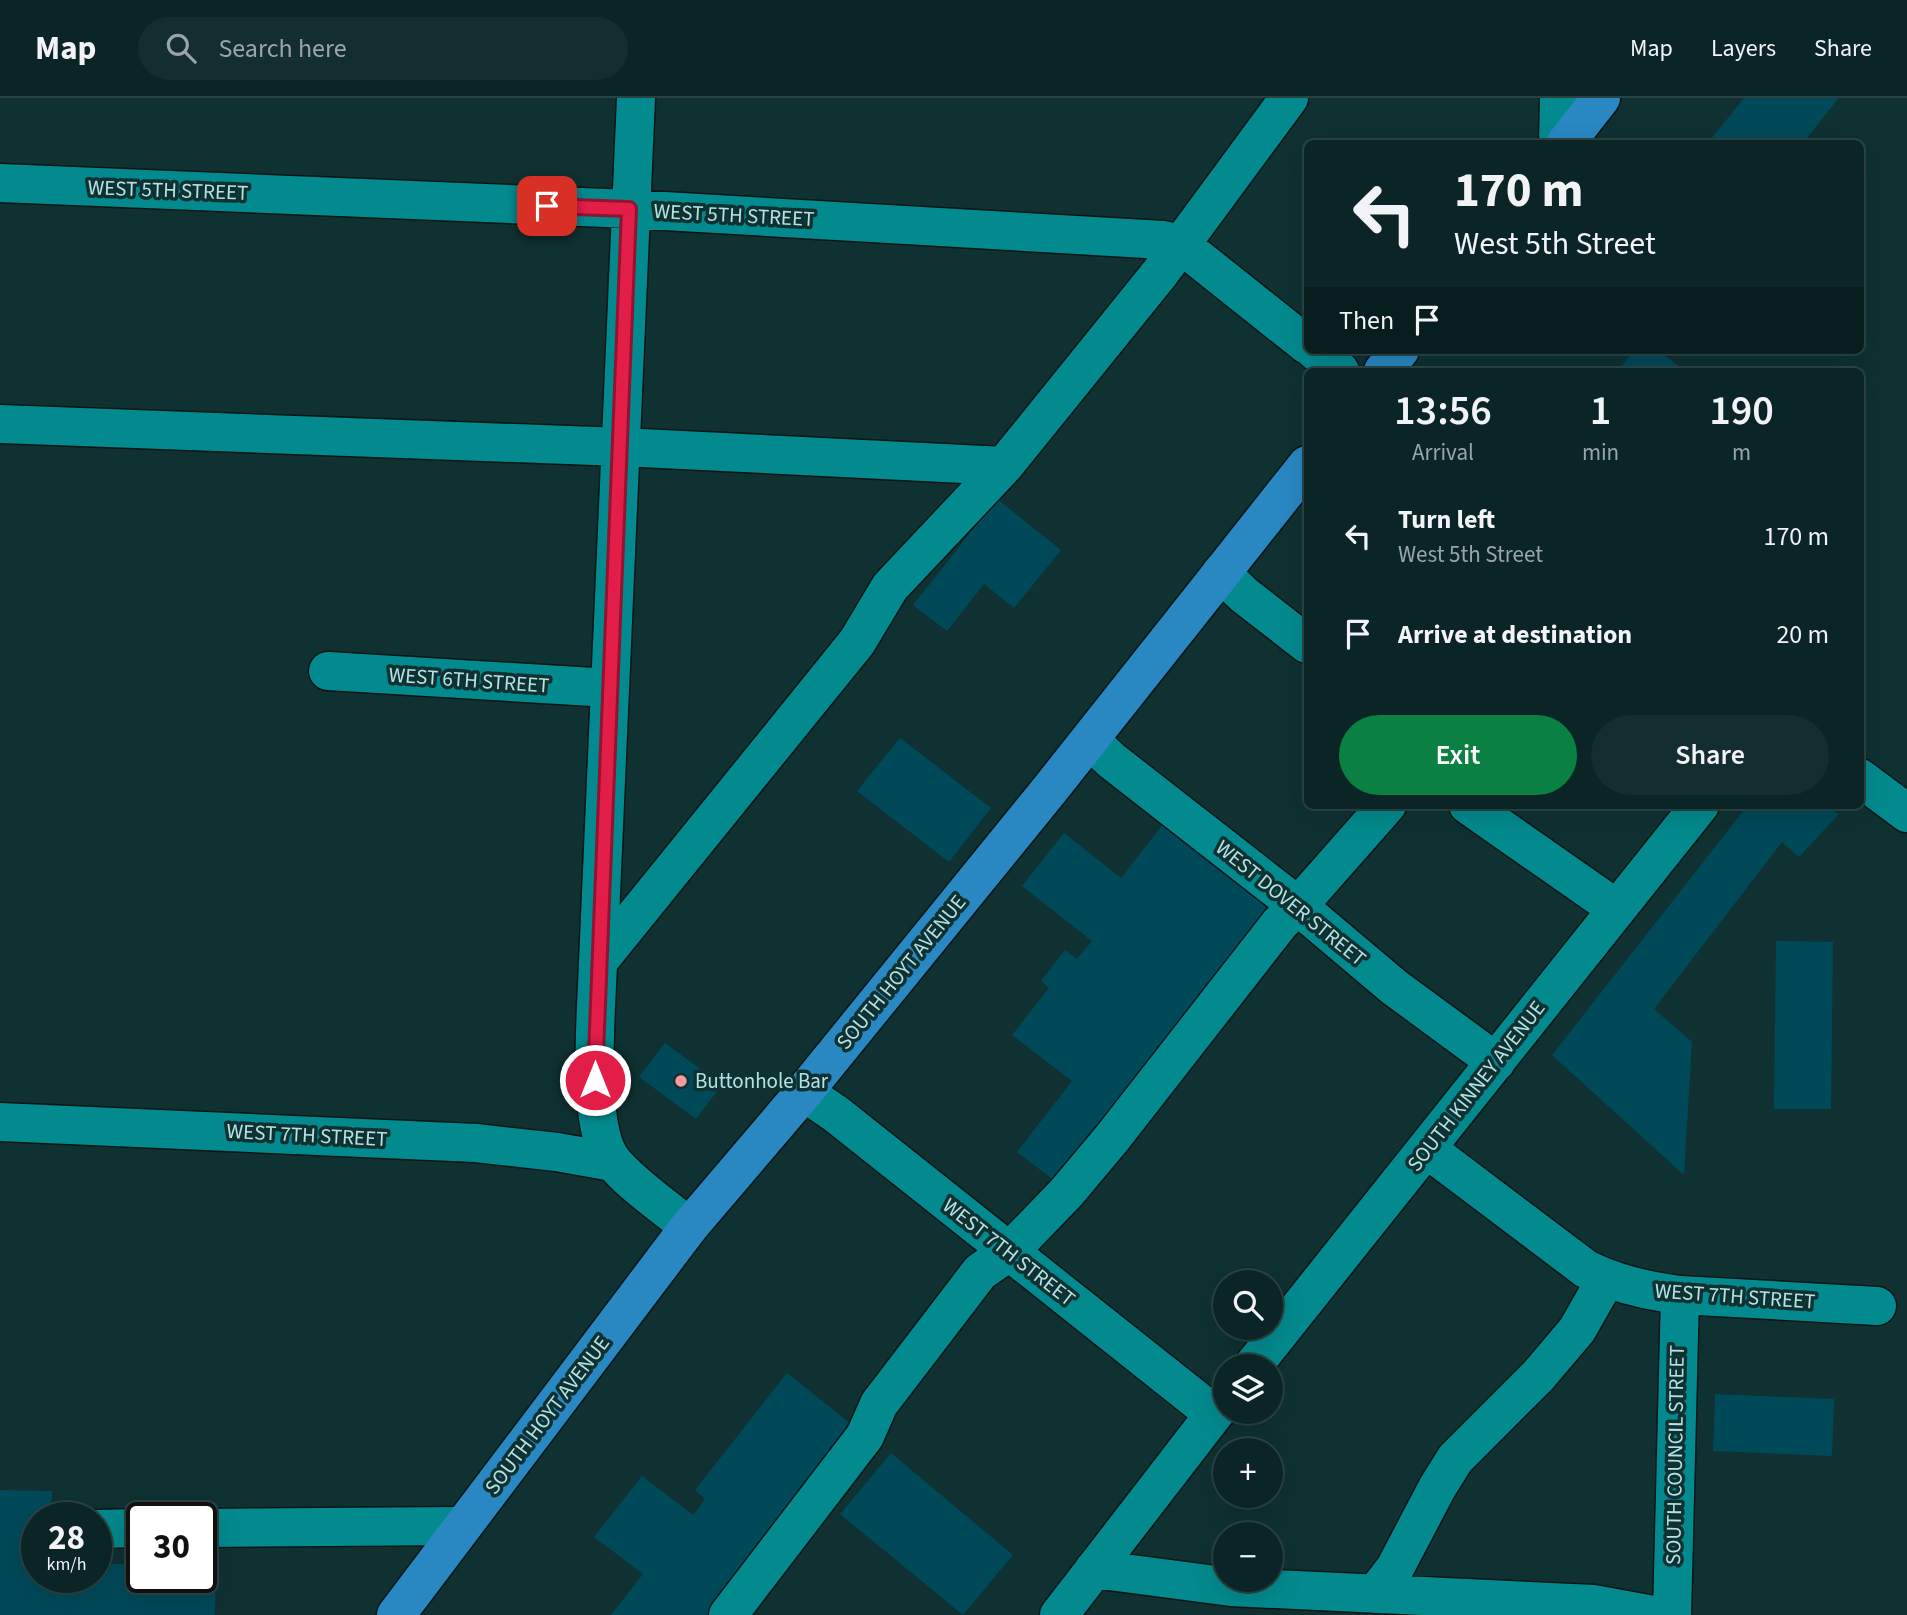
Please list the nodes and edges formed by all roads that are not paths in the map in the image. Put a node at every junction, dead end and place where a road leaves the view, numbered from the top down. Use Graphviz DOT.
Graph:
graph roads {
  1 [pos="636,98"];
  2 [pos="1289,98"];
  3 [pos="1559,98"];
  4 [pos="1601,98"];
  5 [pos="1558,140"];
  6 [pos="1569,140"];
  7 [pos="0,183"];
  8 [pos="629,209"];
  9 [pos="1181,244"];
  10 [pos="1304,343"];
  11 [pos="1319,354"];
  12 [pos="1396,354"];
  13 [pos="1336,368"];
  14 [pos="1385,368"];
  15 [pos="0,424"];
  16 [pos="621,447"];
  17 [pos="1004,466"];
  18 [pos="1304,469"];
  19 [pos="1221,573"];
  20 [pos="1304,642"];
  21 [pos="328,671"];
  22 [pos="610,688"];
  23 [pos="1090,740"];
  24 [pos="1864,781"];
  25 [pos="1383,809"];
  26 [pos="1474,809"];
  27 [pos="1697,809"];
  28 [pos="1907,813"];
  29 [pos="1298,906"];
  30 [pos="1617,909"];
  31 [pos="598,962"];
  32 [pos="1496,1062"];
  33 [pos="804,1092"];
  34 [pos="0,1122"];
  35 [pos="1427,1149"];
  36 [pos="613,1162"];
  37 [pos="689,1227"];
  38 [pos="1009,1252"];
  39 [pos="1606,1279"];
  40 [pos="1679,1295"];
  41 [pos="1877,1306"];
  42 [pos="1262,1354"];
  43 [pos="1213,1402"];
  44 [pos="1213,1416"];
  45 [pos="462,1526"];
  46 [pos="217,1528"];
  47 [pos="1094,1569"];
  48 [pos="1375,1594"];
  49 [pos="396,1615"];
  50 [pos="728,1615"];
  51 [pos="1059,1615"];
  52 [pos="1653,1615"];
  53 [pos="1672,1615"];
  1 -- 8 [label="street"];
  2 -- 9 [label="street"];
  3 -- 5 [label="street"];
  4 -- 6 [label="main road"];
  7 -- 8 [label="street, WEST 5TH STREET"];
  8 -- 9 [label="street, WEST 5TH STREET"];
  8 -- 16 [label="street"];
  9 -- 10 [label="street"];
  9 -- 17 [label="street"];
  11 -- 13 [label="street"];
  12 -- 14 [label="main road"];
  15 -- 16 [label="street"];
  16 -- 17 [label="street"];
  16 -- 22 [label="street"];
  17 -- 31 [label="street"];
  18 -- 19 [label="main road, SOUTH HOYT AVENUE"];
  19 -- 20 [label="street"];
  19 -- 23 [label="main road, SOUTH HOYT AVENUE"];
  21 -- 22 [label="street, WEST 6TH STREET"];
  22 -- 31 [label="street"];
  23 -- 29 [label="street, WEST DOVER STREET"];
  23 -- 33 [label="main road, SOUTH HOYT AVENUE"];
  24 -- 28 [label="street"];
  25 -- 29 [label="street"];
  26 -- 30 [label="street"];
  27 -- 30 [label="street, SOUTH KINNEY AVENUE"];
  29 -- 32 [label="street, WEST DOVER STREET"];
  29 -- 38 [label="street"];
  30 -- 32 [label="street, SOUTH KINNEY AVENUE"];
  31 -- 36 [label="street"];
  32 -- 35 [label="street, SOUTH KINNEY AVENUE"];
  33 -- 37 [label="main road, SOUTH HOYT AVENUE"];
  33 -- 38 [label="street, WEST 7TH STREET"];
  34 -- 36 [label="street, WEST 7TH STREET"];
  35 -- 39 [label="street, WEST 7TH STREET"];
  35 -- 42 [label="street, SOUTH KINNEY AVENUE"];
  36 -- 37 [label="street"];
  37 -- 45 [label="main road, SOUTH HOYT AVENUE"];
  38 -- 43 [label="street, WEST 7TH STREET"];
  38 -- 50 [label="street"];
  39 -- 40 [label="street, WEST 7TH STREET"];
  39 -- 48 [label="street"];
  40 -- 41 [label="street, WEST 7TH STREET"];
  40 -- 53 [label="street, SOUTH COUNCIL STREET"];
  44 -- 47 [label="street"];
  45 -- 46 [label="street"];
  45 -- 49 [label="main road, SOUTH HOYT AVENUE"];
  47 -- 48 [label="street"];
  47 -- 51 [label="street"];
  48 -- 52 [label="street"];
}
